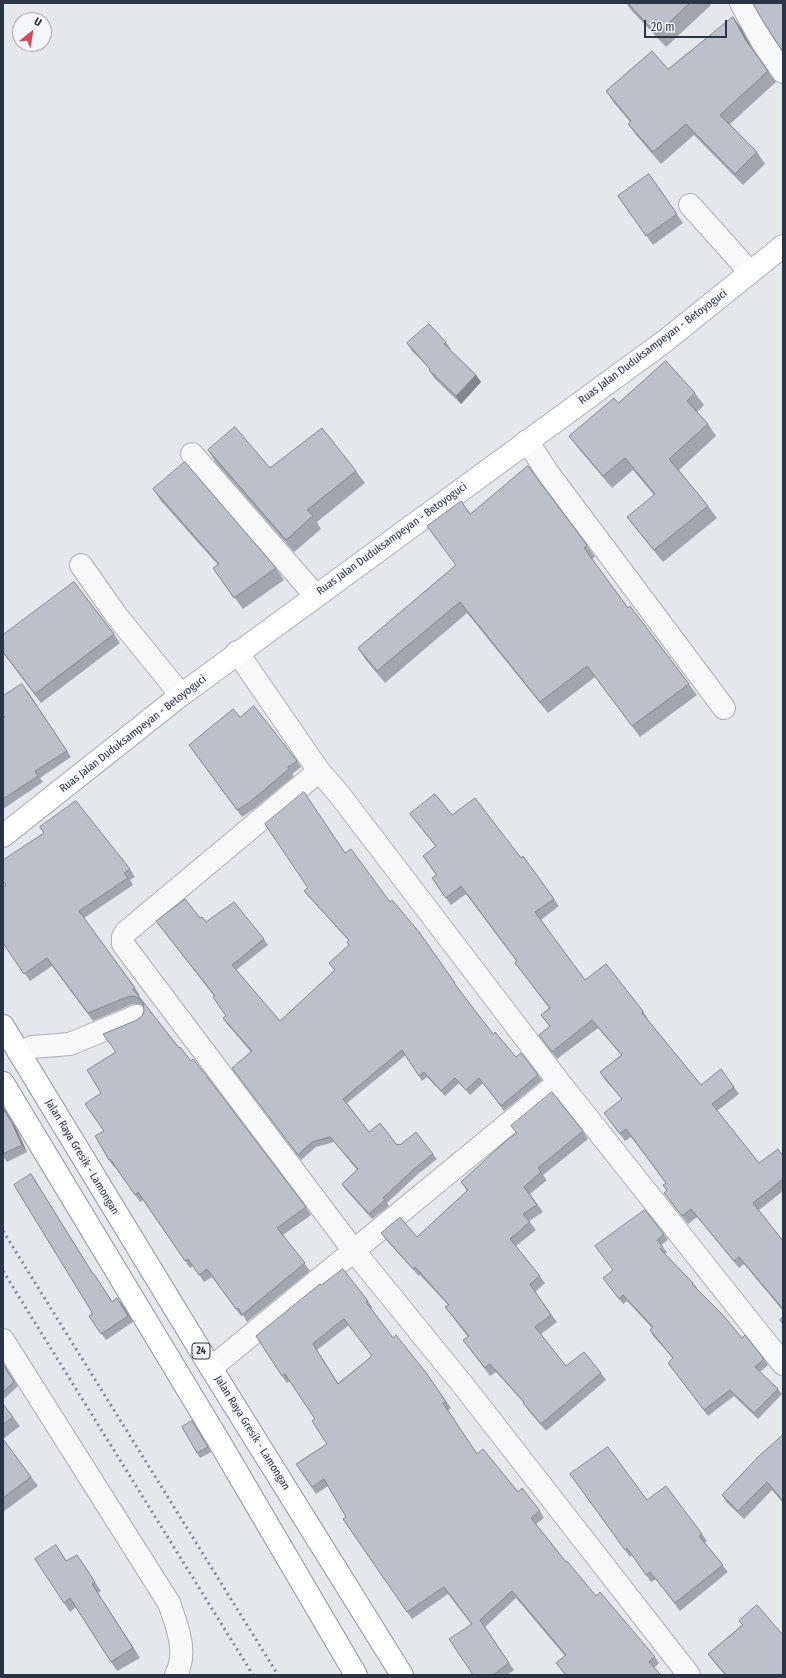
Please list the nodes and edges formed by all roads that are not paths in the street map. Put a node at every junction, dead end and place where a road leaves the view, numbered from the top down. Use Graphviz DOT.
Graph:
graph roads {
  1 [pos="741,3"];
  2 [pos="783,72"];
  3 [pos="690,205"];
  4 [pos="782,249"];
  5 [pos="750,272"];
  6 [pos="527,441"];
  7 [pos="192,454"];
  8 [pos="82,565"];
  9 [pos="315,595"];
  10 [pos="237,652"];
  11 [pos="181,694"];
  12 [pos="724,708"];
  13 [pos="319,772"];
  14 [pos="3,836"];
  15 [pos="137,1016"];
  16 [pos="3,1026"];
  17 [pos="19,1053"];
  18 [pos="559,1082"];
  19 [pos="3,1083"];
  20 [pos="354,1251"];
  21 [pos="3,1340"];
  22 [pos="783,1364"];
  23 [pos="211,1368"];
  24 [pos="176,1675"];
  25 [pos="356,1675"];
  26 [pos="402,1675"];
  27 [pos="689,1675"];
  1 -- 2 [label="street"];
  3 -- 5 [label="street"];
  4 -- 5 [label="main road, Ruas Jalan Duduksampeyan - Betoyoguci"];
  5 -- 6 [label="main road, Ruas Jalan Duduksampeyan - Betoyoguci"];
  6 -- 9 [label="main road, Ruas Jalan Duduksampeyan - Betoyoguci"];
  6 -- 12 [label="street"];
  7 -- 9 [label="street"];
  8 -- 11 [label="street"];
  9 -- 10 [label="main road, Ruas Jalan Duduksampeyan - Betoyoguci"];
  10 -- 11 [label="main road, Ruas Jalan Duduksampeyan - Betoyoguci"];
  10 -- 13 [label="street"];
  11 -- 14 [label="main road, Ruas Jalan Duduksampeyan - Betoyoguci"];
  13 -- 18 [label="street"];
  13 -- 20 [label="street"];
  15 -- 17 [label="street"];
  16 -- 17 [label="main road, Jalan Raya Gresik - Lamongan / 24"];
  17 -- 23 [label="main road, Jalan Raya Gresik - Lamongan / 24"];
  18 -- 20 [label="street"];
  18 -- 22 [label="street"];
  19 -- 25 [label="main road"];
  20 -- 23 [label="street"];
  20 -- 27 [label="street"];
  21 -- 24 [label="street"];
  23 -- 26 [label="main road, Jalan Raya Gresik - Lamongan / 24"];
}
